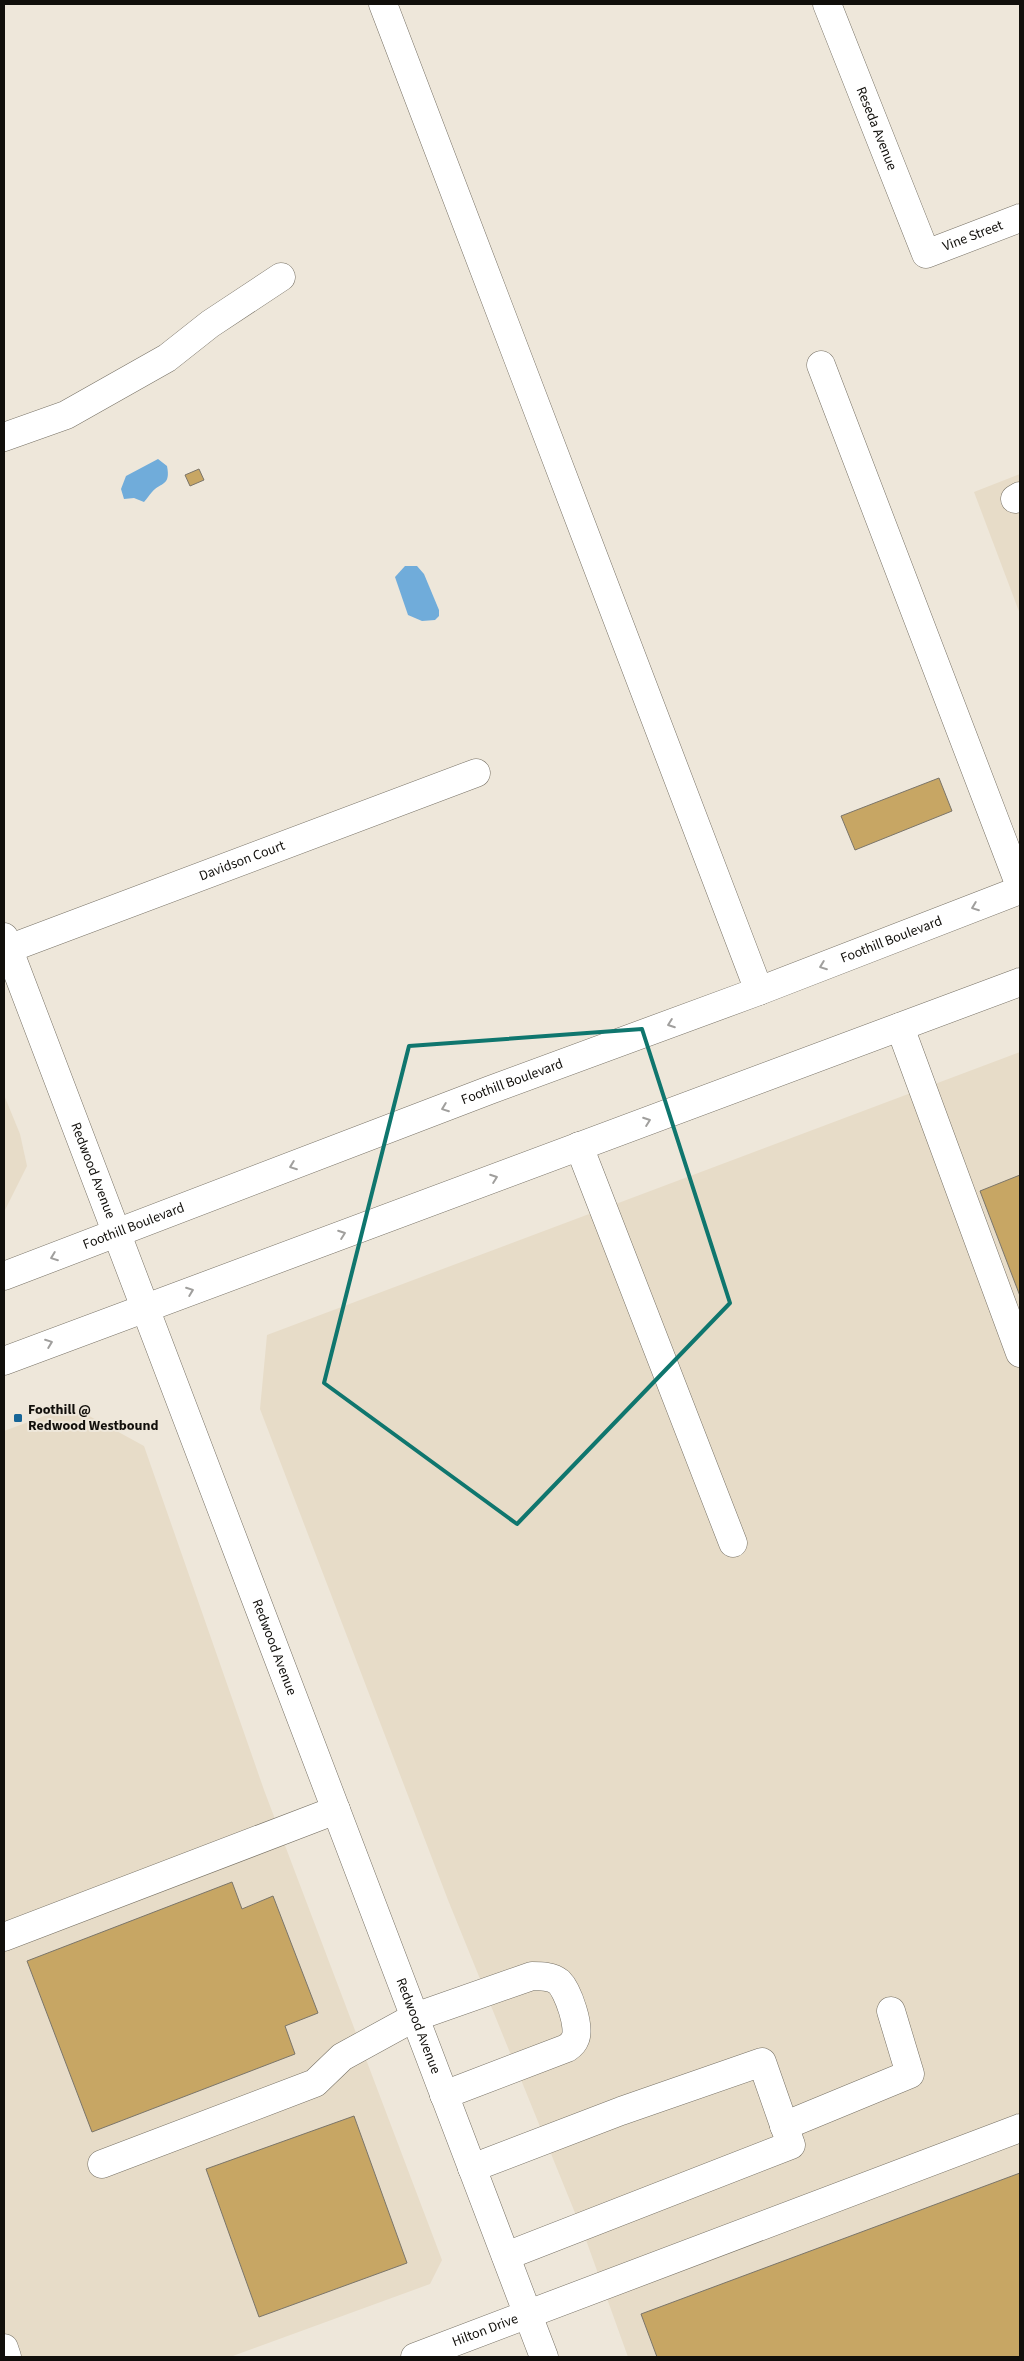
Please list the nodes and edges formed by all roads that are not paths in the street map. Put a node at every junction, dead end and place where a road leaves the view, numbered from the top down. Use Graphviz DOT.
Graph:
graph roads {
  1 [pos="383,4"];
  2 [pos="828,4"];
  3 [pos="1020,218"];
  4 [pos="926,254"];
  5 [pos="281,277"];
  6 [pos="821,365"];
  7 [pos="4,437"];
  8 [pos="476,773"];
  9 [pos="1020,888"];
  10 [pos="6,943"];
  11 [pos="1020,982"];
  12 [pos="760,991"];
  13 [pos="900,1027"];
  14 [pos="579,1146"];
  15 [pos="116,1233"];
  16 [pos="4,1276"];
  17 [pos="144,1308"];
  18 [pos="1020,1353"];
  19 [pos="4,1361"];
  20 [pos="733,1543"];
  21 [pos="336,1810"];
  22 [pos="4,1937"];
  23 [pos="891,2011"];
  24 [pos="415,2018"];
  25 [pos="444,2095"];
  26 [pos="784,2126"];
  27 [pos="1020,2128"];
  28 [pos="102,2164"];
  29 [pos="472,2168"];
  30 [pos="506,2256"];
  31 [pos="528,2314"];
  32 [pos="4,2348"];
  33 [pos="7,2357"];
  34 [pos="415,2357"];
  35 [pos="544,2357"];
  1 -- 12 [label="main road"];
  2 -- 4 [label="main road, Reseda Avenue"];
  3 -- 4 [label="main road, Vine Street"];
  5 -- 7 [label="main road"];
  6 -- 9 [label="main road"];
  8 -- 10 [label="main road, Davidson Court"];
  9 -- 12 [label="main road, Foothill Boulevard, one-way"];
  10 -- 15 [label="main road, Redwood Avenue"];
  11 -- 13 [label="main road"];
  12 -- 15 [label="main road, Foothill Boulevard, one-way"];
  14 -- 13 [label="main road, one-way"];
  13 -- 18 [label="main road"];
  17 -- 14 [label="main road, one-way"];
  14 -- 20 [label="main road"];
  15 -- 16 [label="main road, Foothill Boulevard, one-way"];
  15 -- 17 [label="main road, Redwood Avenue"];
  19 -- 17 [label="main road, one-way"];
  17 -- 21 [label="main road, Redwood Avenue"];
  21 -- 22 [label="main road"];
  21 -- 24 [label="main road, Redwood Avenue"];
  23 -- 26 [label="main road"];
  24 -- 25 [label="main road, Redwood Avenue"];
  24 -- 25 [label="main road"];
  24 -- 28 [label="main road"];
  25 -- 29 [label="main road, Redwood Avenue"];
  26 -- 29 [label="main road"];
  26 -- 30 [label="main road"];
  27 -- 31 [label="main road, Hilton Drive"];
  29 -- 30 [label="main road, Redwood Avenue"];
  30 -- 31 [label="main road, Redwood Avenue"];
  31 -- 34 [label="main road, Hilton Drive"];
  31 -- 35 [label="main road, Redwood Avenue"];
  32 -- 33 [label="main road"];
}
